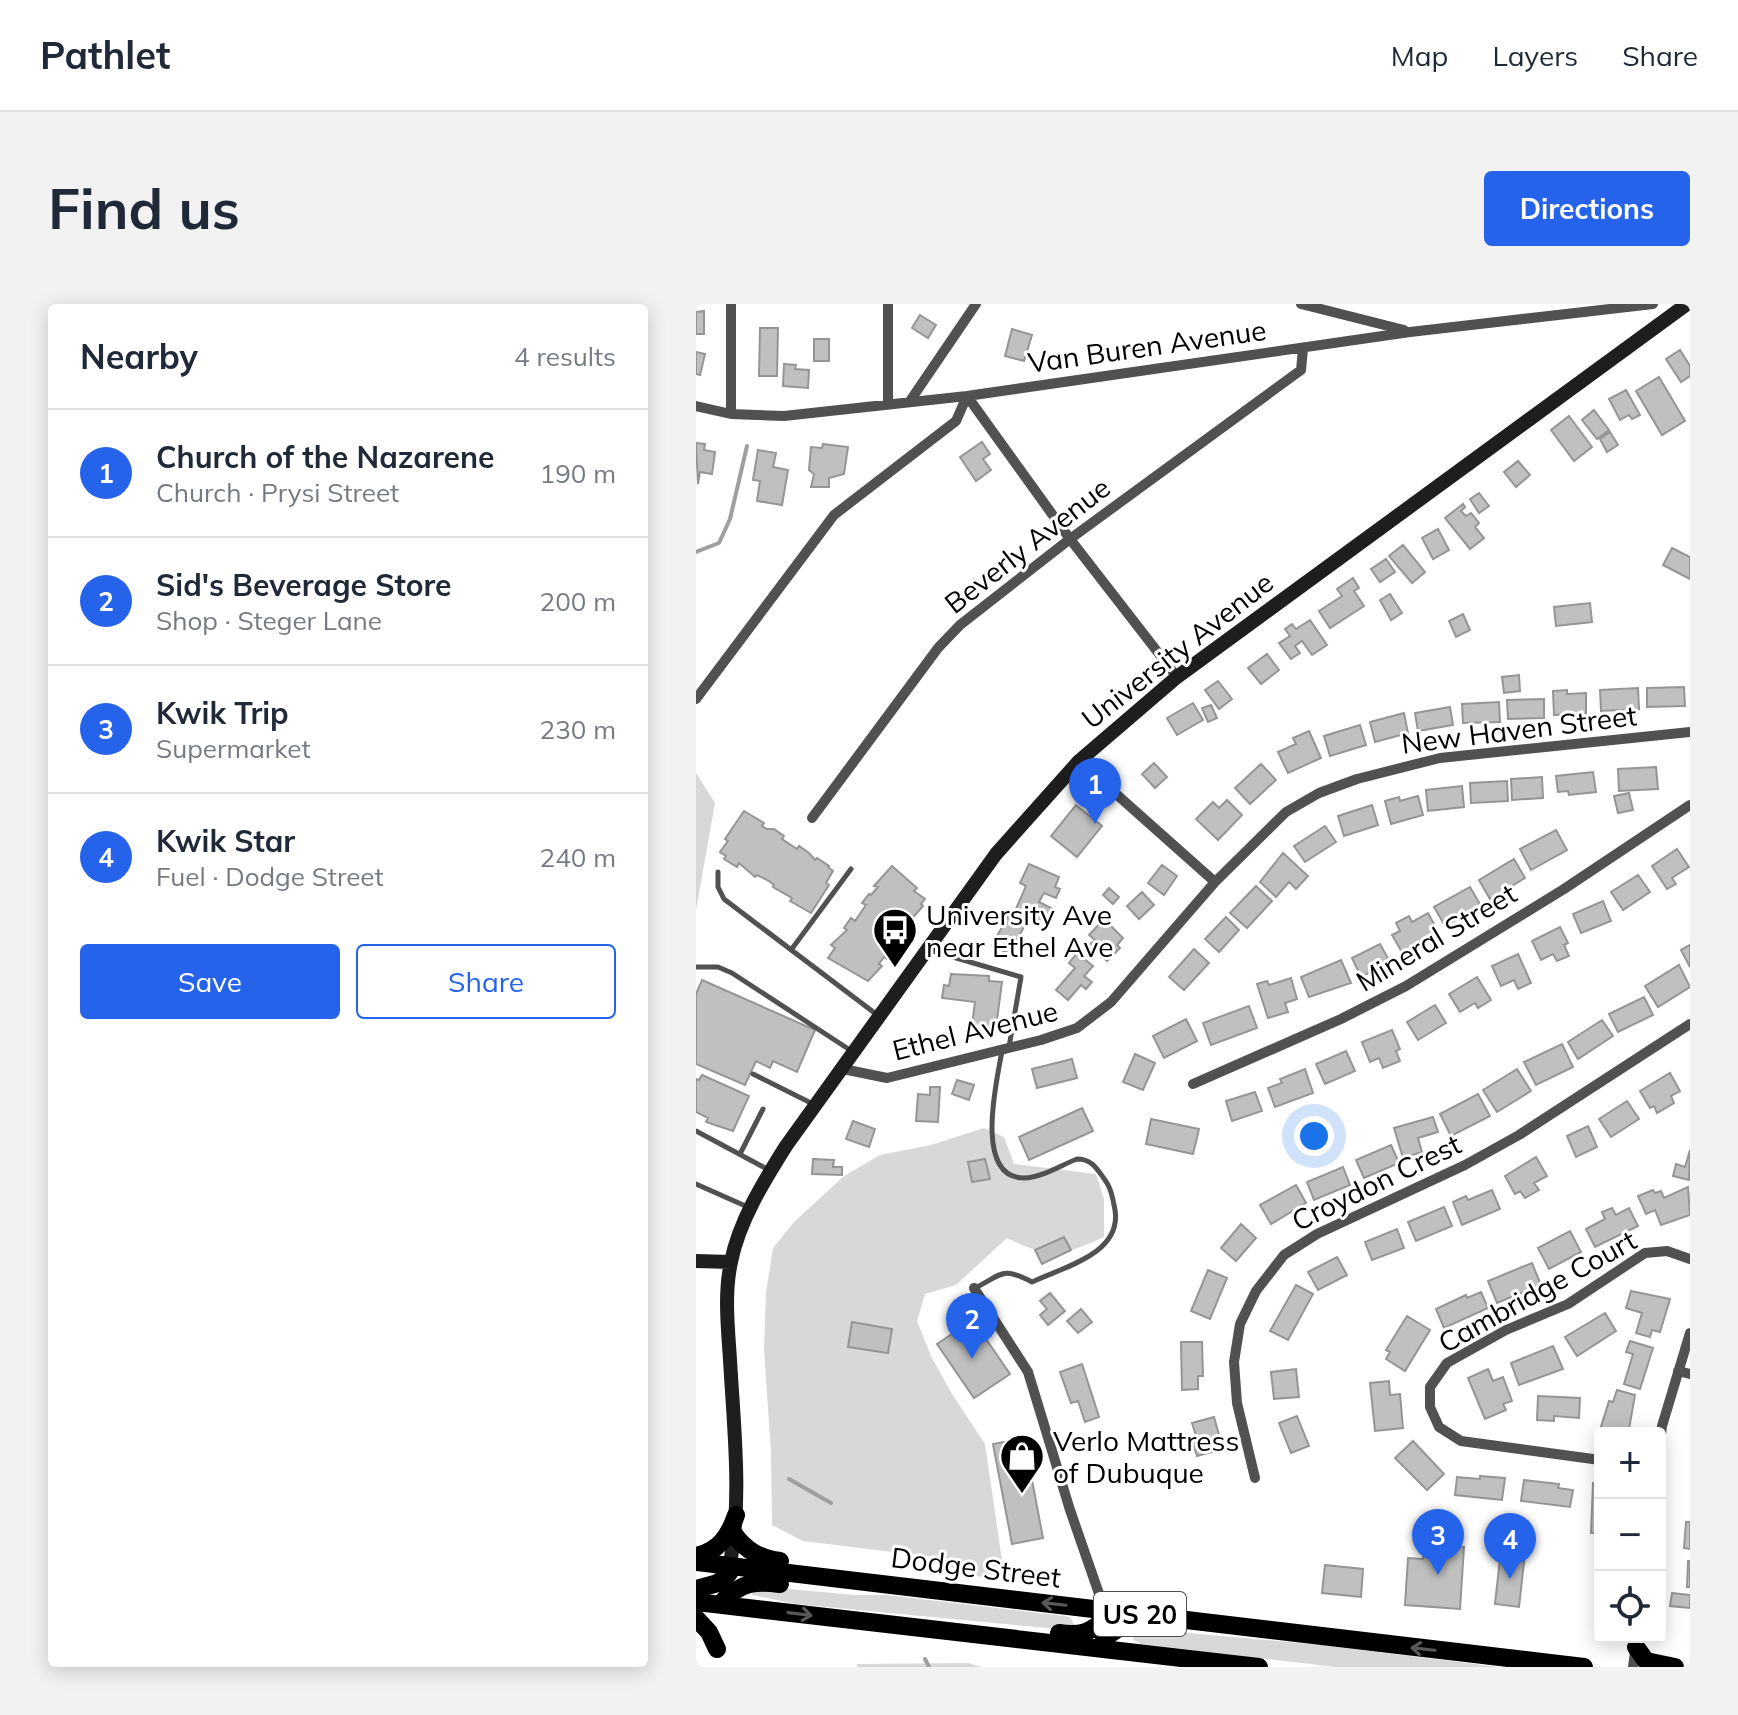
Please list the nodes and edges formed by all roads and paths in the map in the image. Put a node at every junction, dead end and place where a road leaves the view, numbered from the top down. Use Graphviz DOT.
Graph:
graph roads {
  1 [pos="731,304"];
  2 [pos="888,304"];
  3 [pos="976,304"];
  4 [pos="1301,304"];
  5 [pos="1653,304"];
  6 [pos="1687,304"];
  7 [pos="1410,332"];
  8 [pos="1303,349"];
  9 [pos="967,396"];
  10 [pos="910,401"];
  11 [pos="888,403"];
  12 [pos="696,406"];
  13 [pos="731,414"];
  14 [pos="1070,539"];
  15 [pos="1177,677"];
  16 [pos="696,699"];
  17 [pos="1690,732"];
  18 [pos="1079,761"];
  19 [pos="1690,805"];
  20 [pos="812,818"];
  21 [pos="851,869"];
  22 [pos="718,872"];
  23 [pos="1215,882"];
  24 [pos="928,949"];
  25 [pos="791,950"];
  26 [pos="696,967"];
  27 [pos="1111,1002"];
  28 [pos="880,1017"];
  29 [pos="1690,1024"];
  30 [pos="1005,1049"];
  31 [pos="854,1053"];
  32 [pos="843,1069"];
  33 [pos="753,1074"];
  34 [pos="1193,1084"];
  35 [pos="816,1105"];
  36 [pos="763,1109"];
  37 [pos="696,1131"];
  38 [pos="740,1154"];
  39 [pos="770,1171"];
  40 [pos="696,1184"];
  41 [pos="751,1208"];
  42 [pos="1690,1259"];
  43 [pos="696,1261"];
  44 [pos="731,1262"];
  45 [pos="974,1288"];
  46 [pos="1690,1333"];
  47 [pos="1678,1371"];
  48 [pos="1690,1374"];
  49 [pos="1662,1427"];
  50 [pos="1594,1459"];
  51 [pos="1255,1478"];
  52 [pos="736,1515"];
  53 [pos="734,1534"];
  54 [pos="696,1559"];
  55 [pos="729,1569"];
  56 [pos="894,1586"];
  57 [pos="696,1589"];
  58 [pos="696,1602"];
  59 [pos="724,1602"];
  60 [pos="1105,1614"];
  61 [pos="696,1618"];
  62 [pos="1250,1629"];
  63 [pos="953,1632"];
  64 [pos="1104,1643"];
  65 [pos="1636,1643"];
  66 [pos="1637,1643"];
  67 [pos="717,1649"];
  68 [pos="1259,1667"];
  69 [pos="1584,1667"];
  70 [pos="1633,1667"];
  71 [pos="1675,1667"];
  1 -- 13 [label="street"];
  2 -- 11 [label="street"];
  3 -- 10 [label="street"];
  4 -- 7 [label="street"];
  5 -- 7 [label="street, Van Buren Avenue"];
  6 -- 15 [label="main road, University Avenue"];
  7 -- 8 [label="street, Van Buren Avenue"];
  8 -- 9 [label="street, Van Buren Avenue"];
  8 -- 14 [label="street, Beverly Avenue"];
  9 -- 10 [label="street, Van Buren Avenue"];
  9 -- 14 [label="street"];
  9 -- 16 [label="street"];
  10 -- 11 [label="street, Van Buren Avenue"];
  11 -- 13 [label="street, Van Buren Avenue"];
  12 -- 13 [label="street, Van Buren Avenue"];
  14 -- 15 [label="street"];
  14 -- 20 [label="street, Beverly Avenue"];
  15 -- 18 [label="main road, University Avenue"];
  17 -- 23 [label="street, New Haven Street"];
  18 -- 23 [label="street"];
  18 -- 24 [label="main road, University Avenue"];
  19 -- 34 [label="street, Mineral Street"];
  21 -- 25 [label="lane"];
  22 -- 25 [label="lane"];
  23 -- 27 [label="street, New Haven Street"];
  24 -- 28 [label="main road, University Avenue"];
  24 -- 30 [label="lane"];
  25 -- 28 [label="lane"];
  26 -- 31 [label="lane"];
  27 -- 30 [label="street, Ethel Avenue"];
  28 -- 31 [label="main road, University Avenue"];
  29 -- 51 [label="street, Croydon Crest"];
  30 -- 32 [label="street, Ethel Avenue"];
  30 -- 45 [label="lane"];
  31 -- 32 [label="main road, University Avenue"];
  32 -- 35 [label="main road, University Avenue"];
  33 -- 35 [label="lane"];
  35 -- 39 [label="main road, University Avenue"];
  36 -- 38 [label="lane"];
  37 -- 38 [label="lane"];
  38 -- 39 [label="lane"];
  39 -- 41 [label="main road, University Avenue"];
  40 -- 41 [label="lane"];
  41 -- 44 [label="main road, University Avenue"];
  42 -- 50 [label="street, Cambridge Court"];
  43 -- 44 [label="main road"];
  44 -- 52 [label="main road, University Avenue"];
  45 -- 60 [label="street"];
  46 -- 47 [label="street"];
  47 -- 48 [label="street"];
  47 -- 49 [label="street"];
  52 -- 53 [label="main road, University Avenue"];
  52 -- 54 [label="highway"];
  53 -- 55 [label="main road, University Avenue"];
  53 -- 56 [label="highway"];
  54 -- 55 [label="highway, Dodge Street / US 20"];
  55 -- 56 [label="highway, Dodge Street / US 20"];
  55 -- 57 [label="highway"];
  55 -- 59 [label="main road, University Avenue"];
  56 -- 59 [label="highway"];
  60 -- 56 [label="highway, Dodge Street / US 20, one-way"];
  58 -- 59 [label="highway, US 20"];
  59 -- 63 [label="highway, US 20, one-way"];
  60 -- 62 [label="highway, Dodge Street / US 20"];
  60 -- 63 [label="highway"];
  60 -- 64 [label="street"];
  61 -- 67 [label="highway"];
  62 -- 64 [label="highway"];
  69 -- 62 [label="highway, Dodge Street / US 20, one-way"];
  63 -- 64 [label="highway, US 20"];
  64 -- 68 [label="highway, US 20"];
  65 -- 70 [label="street"];
  66 -- 71 [label="highway"];
}
